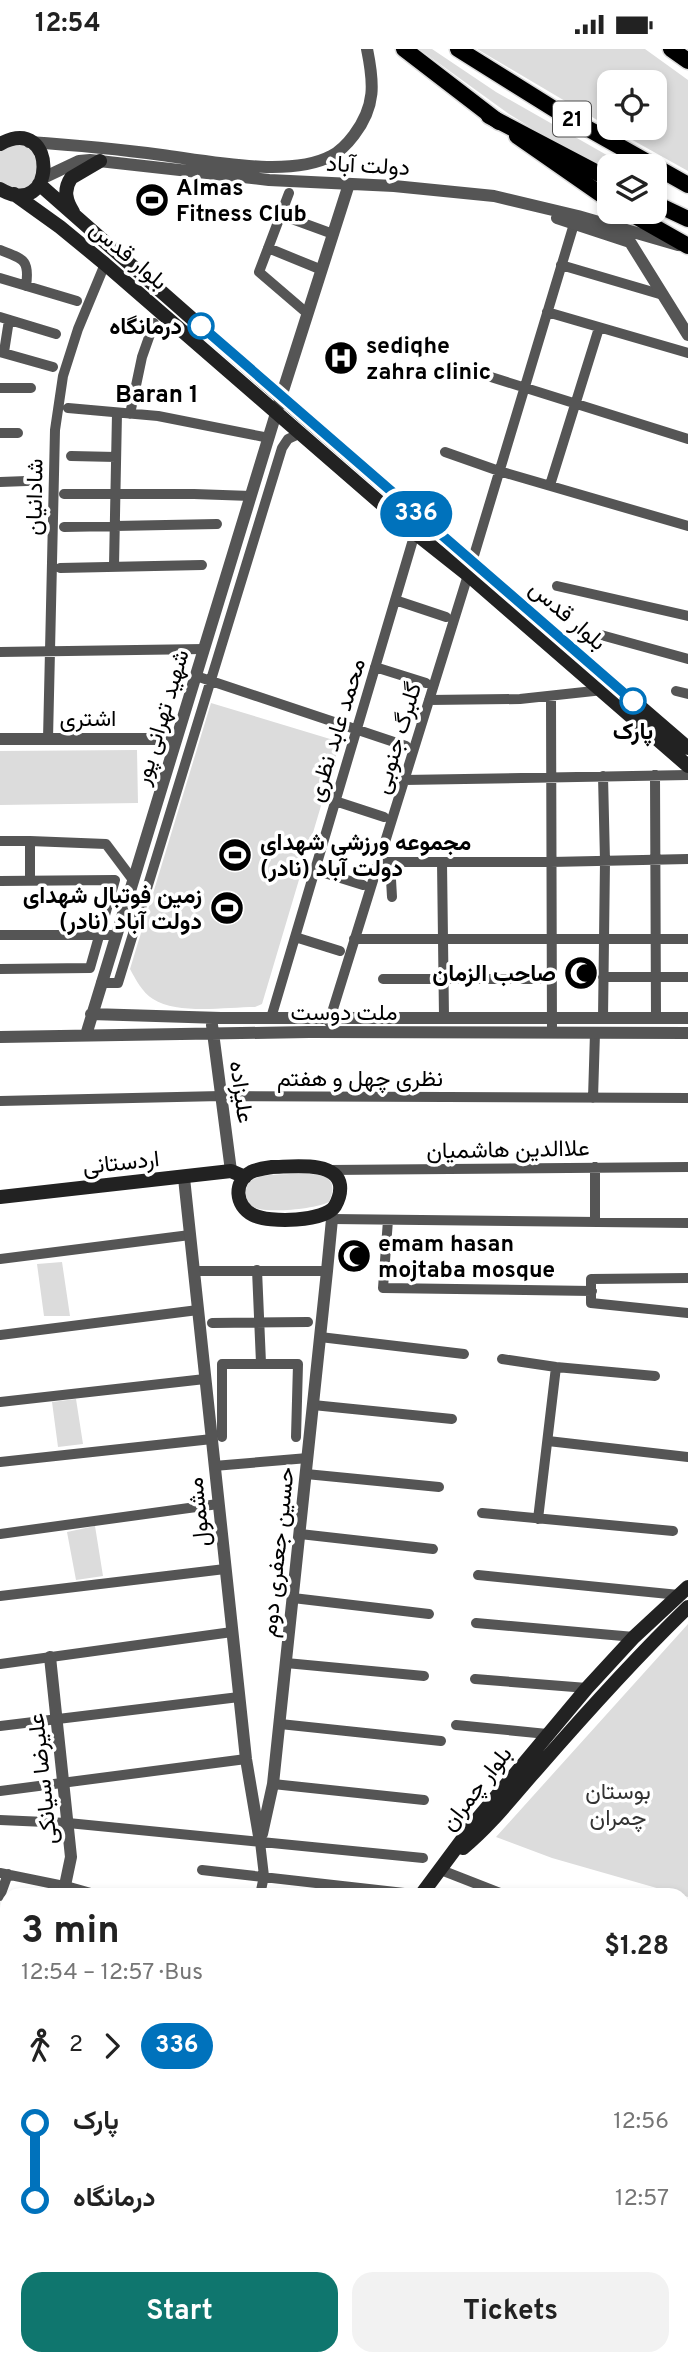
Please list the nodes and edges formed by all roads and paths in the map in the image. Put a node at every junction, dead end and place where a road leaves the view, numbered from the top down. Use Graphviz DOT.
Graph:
graph roads {
  1 [pos="367,49"];
  2 [pos="404,49"];
  3 [pos="458,49"];
  4 [pos="671,49"];
  5 [pos="688,61"];
  6 [pos="489,116"];
  7 [pos="2,142"];
  8 [pos="29,142"];
  9 [pos="100,161"];
  10 [pos="597,173"];
  11 [pos="41,181"];
  12 [pos="349,184"];
  13 [pos="688,185"];
  14 [pos="597,191"];
  15 [pos="7,192"];
  16 [pos="289,193"];
  17 [pos="540,206"];
  18 [pos="667,209"];
  19 [pos="281,215"];
  20 [pos="75,217"];
  21 [pos="688,219"];
  22 [pos="574,224"];
  23 [pos="649,224"];
  24 [pos="333,234"];
  25 [pos="688,247"];
  26 [pos="268,248"];
  27 [pos="0,250"];
  28 [pos="105,264"];
  29 [pos="561,264"];
  30 [pos="322,270"];
  31 [pos="0,278"];
  32 [pos="26,286"];
  33 [pos="663,295"];
  34 [pos="77,301"];
  35 [pos="547,312"];
  36 [pos="308,314"];
  37 [pos="5,319"];
  38 [pos="154,323"];
  39 [pos="599,328"];
  40 [pos="56,334"];
  41 [pos="688,335"];
  42 [pos="2,352"];
  43 [pos="688,353"];
  44 [pos="53,367"];
  45 [pos="475,372"];
  46 [pos="0,388"];
  47 [pos="31,388"];
  48 [pos="523,388"];
  49 [pos="281,397"];
  50 [pos="575,404"];
  51 [pos="68,408"];
  52 [pos="277,412"];
  53 [pos="117,413"];
  54 [pos="130,414"];
  55 [pos="0,433"];
  56 [pos="18,433"];
  57 [pos="301,433"];
  58 [pos="688,439"];
  59 [pos="267,444"];
  60 [pos="445,451"];
  61 [pos="71,456"];
  62 [pos="116,457"];
  63 [pos="276,466"];
  64 [pos="499,471"];
  65 [pos="27,481"];
  66 [pos="0,482"];
  67 [pos="550,485"];
  68 [pos="116,493"];
  69 [pos="64,494"];
  70 [pos="251,496"];
  71 [pos="217,524"];
  72 [pos="688,526"];
  73 [pos="64,527"];
  74 [pos="115,527"];
  75 [pos="415,533"];
  76 [pos="202,565"];
  77 [pos="114,566"];
  78 [pos="60,568"];
  79 [pos="470,568"];
  80 [pos="556,586"];
  81 [pos="395,600"];
  82 [pos="688,616"];
  83 [pos="446,617"];
  84 [pos="601,635"];
  85 [pos="204,649"];
  86 [pos="50,651"];
  87 [pos="0,652"];
  88 [pos="688,659"];
  89 [pos="375,667"];
  90 [pos="579,670"];
  91 [pos="196,675"];
  92 [pos="212,681"];
  93 [pos="426,683"];
  94 [pos="603,690"];
  95 [pos="676,691"];
  96 [pos="581,694"];
  97 [pos="688,694"];
  98 [pos="551,697"];
  99 [pos="429,700"];
  100 [pos="357,729"];
  101 [pos="0,739"];
  102 [pos="48,739"];
  103 [pos="176,739"];
  104 [pos="406,746"];
  105 [pos="688,748"];
  106 [pos="688,766"];
  107 [pos="655,775"];
  108 [pos="688,775"];
  109 [pos="603,776"];
  110 [pos="550,777"];
  111 [pos="404,780"];
  112 [pos="335,801"];
  113 [pos="383,817"];
  114 [pos="0,841"];
  115 [pos="30,841"];
  116 [pos="688,859"];
  117 [pos="654,860"];
  118 [pos="605,861"];
  119 [pos="378,862"];
  120 [pos="390,862"];
  121 [pos="442,862"];
  122 [pos="551,862"];
  123 [pos="315,870"];
  124 [pos="133,880"];
  125 [pos="0,881"];
  126 [pos="30,881"];
  127 [pos="363,885"];
  128 [pos="392,897"];
  129 [pos="0,935"];
  130 [pos="99,935"];
  131 [pos="116,935"];
  132 [pos="295,937"];
  133 [pos="603,938"];
  134 [pos="354,939"];
  135 [pos="443,939"];
  136 [pos="552,939"];
  137 [pos="654,939"];
  138 [pos="688,939"];
  139 [pos="340,951"];
  140 [pos="0,969"];
  141 [pos="603,977"];
  142 [pos="655,977"];
  143 [pos="688,977"];
  144 [pos="383,979"];
  145 [pos="443,979"];
  146 [pos="552,979"];
  147 [pos="101,983"];
  148 [pos="91,1014"];
  149 [pos="330,1017"];
  150 [pos="444,1017"];
  151 [pos="552,1017"];
  152 [pos="211,1018"];
  153 [pos="271,1018"];
  154 [pos="603,1018"];
  155 [pos="656,1018"];
  156 [pos="688,1019"];
  157 [pos="213,1033"];
  158 [pos="326,1033"];
  159 [pos="552,1033"];
  160 [pos="595,1033"];
  161 [pos="688,1033"];
  162 [pos="86,1035"];
  163 [pos="0,1037"];
  164 [pos="221,1097"];
  165 [pos="593,1098"];
  166 [pos="688,1098"];
  167 [pos="0,1101"];
  168 [pos="595,1167"];
  169 [pos="688,1167"];
  170 [pos="329,1170"];
  171 [pos="230,1171"];
  172 [pos="245,1177"];
  173 [pos="184,1178"];
  174 [pos="0,1197"];
  175 [pos="331,1215"];
  176 [pos="387,1220"];
  177 [pos="595,1222"];
  178 [pos="688,1223"];
  179 [pos="190,1235"];
  180 [pos="0,1259"];
  181 [pos="257,1270"];
  182 [pos="194,1271"];
  183 [pos="327,1271"];
  184 [pos="688,1278"];
  185 [pos="592,1291"];
  186 [pos="198,1310"];
  187 [pos="688,1313"];
  188 [pos="259,1322"];
  189 [pos="308,1322"];
  190 [pos="212,1324"];
  191 [pos="0,1335"];
  192 [pos="320,1337"];
  193 [pos="464,1354"];
  194 [pos="502,1359"];
  195 [pos="261,1363"];
  196 [pos="556,1367"];
  197 [pos="655,1376"];
  198 [pos="205,1379"];
  199 [pos="0,1402"];
  200 [pos="313,1405"];
  201 [pos="452,1419"];
  202 [pos="296,1437"];
  203 [pos="217,1438"];
  204 [pos="548,1441"];
  205 [pos="688,1457"];
  206 [pos="308,1458"];
  207 [pos="0,1462"];
  208 [pos="214,1465"];
  209 [pos="306,1474"];
  210 [pos="439,1487"];
  211 [pos="218,1504"];
  212 [pos="482,1513"];
  213 [pos="538,1519"];
  214 [pos="673,1531"];
  215 [pos="0,1534"];
  216 [pos="300,1534"];
  217 [pos="433,1549"];
  218 [pos="225,1569"];
  219 [pos="478,1575"];
  220 [pos="0,1596"];
  221 [pos="685,1596"];
  222 [pos="293,1598"];
  223 [pos="429,1614"];
  224 [pos="476,1623"];
  225 [pos="232,1632"];
  226 [pos="634,1637"];
  227 [pos="50,1657"];
  228 [pos="286,1663"];
  229 [pos="0,1664"];
  230 [pos="424,1677"];
  231 [pos="475,1679"];
  232 [pos="587,1688"];
  233 [pos="239,1697"];
  234 [pos="57,1719"];
  235 [pos="279,1724"];
  236 [pos="456,1725"];
  237 [pos="0,1726"];
  238 [pos="548,1734"];
  239 [pos="442,1741"];
  240 [pos="246,1759"];
  241 [pos="63,1781"];
  242 [pos="273,1784"];
  243 [pos="0,1791"];
  244 [pos="424,1800"];
  245 [pos="0,1819"];
  246 [pos="68,1822"];
  247 [pos="260,1842"];
  248 [pos="451,1857"];
  249 [pos="423,1858"];
  250 [pos="202,1870"];
  251 [pos="441,1871"];
  252 [pos="4,1874"];
  253 [pos="264,1876"];
  254 [pos="59,1888"];
  255 [pos="63,1888"];
  256 [pos="261,1888"];
  257 [pos="364,1888"];
  258 [pos="428,1888"];
  259 [pos="486,1888"];
  1 -- 8 [label="street"];
  2 -- 6 [label="main road"];
  3 -- 13 [label="main road, 21"];
  4 -- 5 [label="main road"];
  6 -- 10 [label="main road"];
  6 -- 14 [label="main road"];
  7 -- 8 [label="main road"];
  8 -- 11 [label="main road"];
  9 -- 11 [label="street, دولت آباد"];
  9 -- 12 [label="street, دولت آباد"];
  9 -- 20 [label="main road"];
  11 -- 15 [label="main road"];
  11 -- 20 [label="main road, بلوار قدس"];
  12 -- 17 [label="street, دولت آباد"];
  12 -- 24 [label="street, شهید تهرانی پور"];
  15 -- 28 [label="main road, بلوار قدس"];
  16 -- 19 [label="street"];
  17 -- 22 [label="street"];
  17 -- 25 [label="street, دولت آباد"];
  18 -- 21 [label="main road"];
  19 -- 24 [label="street"];
  19 -- 26 [label="street"];
  20 -- 49 [label="main road, بلوار قدس"];
  22 -- 29 [label="street, گلبرگ جنوبی"];
  22 -- 33 [label="street"];
  23 -- 25 [label="main road"];
  24 -- 30 [label="street, شهید تهرانی پور"];
  26 -- 30 [label="street"];
  26 -- 36 [label="street"];
  27 -- 32 [label="street"];
  28 -- 52 [label="main road, بلوار قدس"];
  28 -- 86 [label="street, شادانیان"];
  29 -- 33 [label="street"];
  29 -- 35 [label="street, گلبرگ جنوبی"];
  30 -- 36 [label="street, شهید تهرانی پور"];
  31 -- 32 [label="street"];
  32 -- 34 [label="street"];
  33 -- 41 [label="street"];
  35 -- 39 [label="street"];
  35 -- 48 [label="street, گلبرگ جنوبی"];
  36 -- 49 [label="street, شهید تهرانی پور"];
  37 -- 40 [label="street"];
  37 -- 42 [label="street"];
  38 -- 54 [label="street"];
  39 -- 43 [label="street"];
  39 -- 50 [label="street"];
  42 -- 44 [label="street"];
  45 -- 48 [label="street"];
  46 -- 47 [label="street"];
  48 -- 50 [label="street"];
  48 -- 64 [label="street, گلبرگ جنوبی"];
  49 -- 52 [label="street, شهید تهرانی پور"];
  49 -- 79 [label="main road, بلوار قدس"];
  50 -- 58 [label="street"];
  50 -- 67 [label="street"];
  51 -- 53 [label="street"];
  52 -- 57 [label="main road, بلوار قدس"];
  52 -- 59 [label="street, شهید تهرانی پور"];
  53 -- 54 [label="street"];
  53 -- 62 [label="street"];
  54 -- 59 [label="street"];
  55 -- 56 [label="street"];
  57 -- 63 [label="street"];
  57 -- 75 [label="main road, بلوار قدس"];
  59 -- 63 [label="street"];
  59 -- 70 [label="street, شهید تهرانی پور"];
  60 -- 64 [label="street"];
  61 -- 62 [label="street"];
  62 -- 68 [label="street"];
  63 -- 92 [label="street"];
  64 -- 67 [label="street"];
  64 -- 79 [label="street, گلبرگ جنوبی"];
  65 -- 66 [label="street"];
  67 -- 72 [label="street"];
  68 -- 69 [label="street"];
  68 -- 70 [label="street"];
  68 -- 74 [label="street"];
  70 -- 85 [label="street, شهید تهرانی پور"];
  71 -- 74 [label="street"];
  73 -- 74 [label="street"];
  74 -- 77 [label="street"];
  75 -- 79 [label="main road, بلوار قدس"];
  75 -- 81 [label="street, محمد عابد نظری"];
  76 -- 77 [label="street"];
  77 -- 78 [label="street"];
  79 -- 90 [label="main road, بلوار قدس"];
  79 -- 99 [label="street, گلبرگ جنوبی"];
  79 -- 105 [label="main road, بلوار قدس"];
  80 -- 82 [label="street"];
  81 -- 83 [label="street"];
  81 -- 89 [label="street, محمد عابد نظری"];
  84 -- 88 [label="street"];
  85 -- 86 [label="street"];
  85 -- 91 [label="street, شهید تهرانی پور"];
  86 -- 87 [label="street"];
  86 -- 102 [label="street, شادانیان"];
  89 -- 93 [label="street"];
  89 -- 100 [label="street, محمد عابد نظری"];
  90 -- 94 [label="main road, بلوار قدس"];
  90 -- 96 [label="street"];
  91 -- 92 [label="street"];
  91 -- 103 [label="street, شهید تهرانی پور"];
  92 -- 100 [label="street"];
  92 -- 147 [label="street"];
  94 -- 96 [label="street"];
  94 -- 106 [label="main road, بلوار قدس"];
  95 -- 97 [label="street"];
  96 -- 98 [label="street"];
  98 -- 99 [label="street"];
  98 -- 110 [label="street"];
  99 -- 111 [label="street, گلبرگ جنوبی"];
  100 -- 104 [label="street"];
  100 -- 112 [label="street, محمد عابد نظری"];
  101 -- 102 [label="street, اشتری"];
  102 -- 103 [label="street, اشتری"];
  103 -- 124 [label="street, شهید تهرانی پور"];
  107 -- 108 [label="street"];
  107 -- 109 [label="street"];
  107 -- 117 [label="street"];
  109 -- 110 [label="street"];
  109 -- 118 [label="street"];
  110 -- 111 [label="street"];
  110 -- 122 [label="street"];
  111 -- 119 [label="street, گلبرگ جنوبی"];
  112 -- 113 [label="street"];
  112 -- 123 [label="street, محمد عابد نظری"];
  114 -- 115 [label="street"];
  115 -- 124 [label="street"];
  115 -- 126 [label="street"];
  116 -- 117 [label="street"];
  117 -- 118 [label="street"];
  117 -- 137 [label="street"];
  118 -- 122 [label="street"];
  118 -- 133 [label="street"];
  119 -- 120 [label="street"];
  119 -- 134 [label="street, گلبرگ جنوبی"];
  120 -- 121 [label="street"];
  120 -- 128 [label="street"];
  121 -- 122 [label="street"];
  121 -- 135 [label="street"];
  122 -- 136 [label="street"];
  123 -- 127 [label="street"];
  123 -- 132 [label="street, محمد عابد نظری"];
  124 -- 131 [label="street, شهید تهرانی پور"];
  125 -- 126 [label="street"];
  126 -- 130 [label="street"];
  129 -- 130 [label="street"];
  130 -- 131 [label="street"];
  130 -- 140 [label="street"];
  131 -- 147 [label="street, شهید تهرانی پور"];
  132 -- 139 [label="street"];
  132 -- 153 [label="street, محمد عابد نظری"];
  133 -- 136 [label="street"];
  133 -- 137 [label="street"];
  133 -- 141 [label="street"];
  134 -- 135 [label="street"];
  134 -- 149 [label="street, گلبرگ جنوبی"];
  135 -- 136 [label="street"];
  135 -- 145 [label="street"];
  136 -- 146 [label="street"];
  137 -- 138 [label="street"];
  137 -- 142 [label="street"];
  141 -- 142 [label="street"];
  141 -- 154 [label="street"];
  142 -- 143 [label="street"];
  142 -- 155 [label="street"];
  144 -- 145 [label="street"];
  145 -- 146 [label="street"];
  145 -- 150 [label="street"];
  146 -- 151 [label="street"];
  147 -- 148 [label="street, شهید تهرانی پور"];
  148 -- 152 [label="street, ملت دوست"];
  148 -- 162 [label="street, شهید تهرانی پور"];
  149 -- 150 [label="street, ملت دوست"];
  149 -- 153 [label="street, ملت دوست"];
  149 -- 158 [label="street, گلبرگ جنوبی"];
  150 -- 151 [label="street, ملت دوست"];
  151 -- 154 [label="street, ملت دوست"];
  151 -- 159 [label="street"];
  152 -- 153 [label="street, ملت دوست"];
  152 -- 157 [label="street, علیزاده"];
  154 -- 155 [label="street, ملت دوست"];
  155 -- 156 [label="street, ملت دوست"];
  157 -- 158 [label="street, ملت دوست"];
  157 -- 162 [label="street, ملت دوست"];
  157 -- 164 [label="street, علیزاده"];
  158 -- 159 [label="street, ملت دوست"];
  159 -- 160 [label="street, ملت دوست"];
  160 -- 161 [label="street, ملت دوست"];
  160 -- 165 [label="street"];
  162 -- 163 [label="street, ملت دوست"];
  164 -- 165 [label="street, نظری چهل و هفتم"];
  164 -- 167 [label="street, نظری چهل و هفتم"];
  164 -- 171 [label="street, علیزاده"];
  165 -- 166 [label="street, نظری چهل و هفتم"];
  168 -- 169 [label="street, علاالدین هاشمیان"];
  168 -- 170 [label="street, علاالدین هاشمیان"];
  168 -- 177 [label="street"];
  170 -- 172 [label="main road"];
  170 -- 175 [label="main road"];
  171 -- 172 [label="main road"];
  171 -- 173 [label="main road, اردستانی"];
  172 -- 175 [label="main road"];
  173 -- 174 [label="main road, اردستانی"];
  173 -- 179 [label="street, مشمول"];
  175 -- 176 [label="street"];
  175 -- 183 [label="street, حسین جعفری دوم"];
  176 -- 177 [label="street"];
  176 -- 185 [label="street"];
  177 -- 178 [label="street"];
  179 -- 180 [label="street"];
  179 -- 182 [label="street, مشمول"];
  181 -- 182 [label="street"];
  181 -- 183 [label="street"];
  181 -- 188 [label="street"];
  182 -- 186 [label="street, مشمول"];
  183 -- 192 [label="street, حسین جعفری دوم"];
  184 -- 185 [label="street"];
  185 -- 187 [label="street"];
  186 -- 191 [label="street"];
  186 -- 198 [label="street, مشمول"];
  188 -- 189 [label="street"];
  188 -- 190 [label="street"];
  188 -- 195 [label="street"];
  192 -- 193 [label="street"];
  192 -- 200 [label="street, حسین جعفری دوم"];
  194 -- 196 [label="street"];
  195 -- 202 [label="street"];
  195 -- 203 [label="street"];
  196 -- 197 [label="street"];
  196 -- 204 [label="street"];
  198 -- 199 [label="street"];
  198 -- 203 [label="street, مشمول"];
  200 -- 201 [label="street"];
  200 -- 206 [label="street, حسین جعفری دوم"];
  203 -- 207 [label="street"];
  203 -- 208 [label="street, مشمول"];
  204 -- 205 [label="street"];
  204 -- 213 [label="street"];
  206 -- 208 [label="street"];
  206 -- 209 [label="street, حسین جعفری دوم"];
  208 -- 211 [label="street, مشمول"];
  209 -- 210 [label="street"];
  209 -- 216 [label="street, حسین جعفری دوم"];
  211 -- 215 [label="street"];
  211 -- 218 [label="street, مشمول"];
  212 -- 213 [label="street"];
  213 -- 214 [label="street"];
  216 -- 217 [label="street"];
  216 -- 222 [label="street, حسین جعفری دوم"];
  218 -- 220 [label="street"];
  218 -- 225 [label="street, مشمول"];
  219 -- 221 [label="street"];
  221 -- 226 [label="main road, بلوار چمران"];
  221 -- 248 [label="main road, بلوار چمران"];
  222 -- 223 [label="street"];
  222 -- 228 [label="street, حسین جعفری دوم"];
  224 -- 226 [label="street"];
  225 -- 227 [label="street"];
  225 -- 233 [label="street, مشمول"];
  226 -- 232 [label="main road, بلوار چمران"];
  227 -- 229 [label="street"];
  227 -- 234 [label="street, علیرضا سیانکی"];
  228 -- 230 [label="street"];
  228 -- 235 [label="street, حسین جعفری دوم"];
  231 -- 232 [label="street"];
  232 -- 238 [label="main road, بلوار چمران"];
  233 -- 234 [label="street"];
  233 -- 240 [label="street, مشمول"];
  234 -- 237 [label="street"];
  234 -- 241 [label="street, علیرضا سیانکی"];
  235 -- 239 [label="street"];
  235 -- 242 [label="street, حسین جعفری دوم"];
  236 -- 238 [label="street"];
  238 -- 248 [label="main road, بلوار چمران"];
  240 -- 241 [label="street"];
  240 -- 247 [label="street, مشمول"];
  241 -- 243 [label="street"];
  241 -- 246 [label="street, علیرضا سیانکی"];
  242 -- 244 [label="street"];
  242 -- 247 [label="street, حسین جعفری دوم"];
  245 -- 246 [label="street"];
  246 -- 247 [label="street"];
  246 -- 255 [label="street, علیرضا سیانکی"];
  247 -- 249 [label="street"];
  247 -- 253 [label="street, حسین جعفری دوم"];
  248 -- 251 [label="main road"];
  250 -- 253 [label="street"];
  251 -- 258 [label="main road"];
  251 -- 259 [label="street"];
  252 -- 254 [label="street"];
  253 -- 256 [label="street, حسین جعفری دوم"];
  253 -- 257 [label="street"];
}
